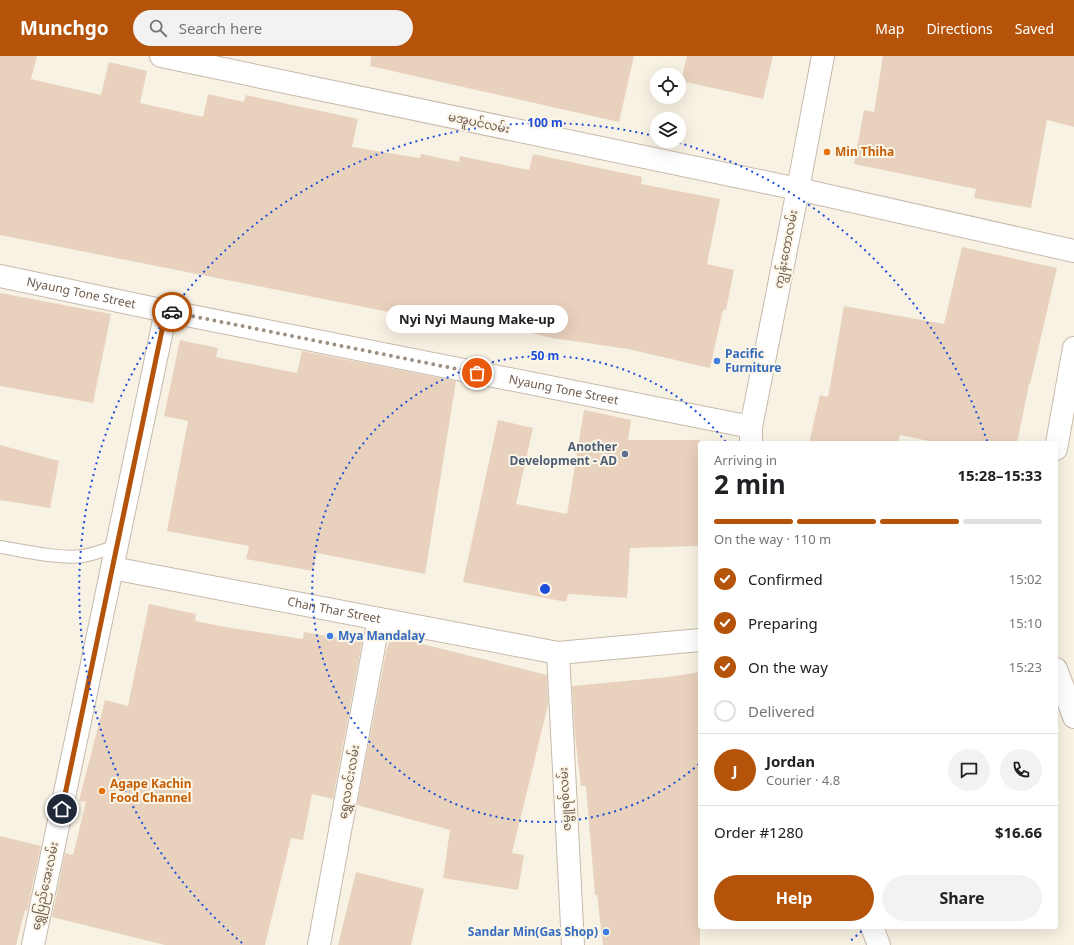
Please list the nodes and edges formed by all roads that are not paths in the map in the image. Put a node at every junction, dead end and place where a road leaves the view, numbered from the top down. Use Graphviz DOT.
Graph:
graph roads {
  1 [pos="161,56"];
  2 [pos="823,56"];
  3 [pos="798,189"];
  4 [pos="1074,251"];
  5 [pos="0,276"];
  6 [pos="166,311"];
  7 [pos="1074,348"];
  8 [pos="751,435"];
  9 [pos="1057,441"];
  10 [pos="116,546"];
  11 [pos="0,547"];
  12 [pos="112,568"];
  13 [pos="379,619"];
  14 [pos="698,640"];
  15 [pos="558,653"];
  16 [pos="1058,674"];
  17 [pos="1074,717"];
  18 [pos="873,929"];
  19 [pos="33,945"];
  20 [pos="319,945"];
  21 [pos="573,945"];
  22 [pos="879,945"];
  1 -- 3 [label="street, မအူပင်လမ်း"];
  2 -- 3 [label="street, ကျွန်းတောလမ်း"];
  3 -- 4 [label="street, မအူပင်လမ်း"];
  3 -- 8 [label="street, ကျွန်းတောလမ်း"];
  5 -- 6 [label="street, Nyaung Tone Street"];
  6 -- 8 [label="street, Nyaung Tone Street"];
  6 -- 10 [label="street, ရွှေပြည်အေးလမ်း"];
  7 -- 9 [label="street"];
  10 -- 11 [label="lane"];
  10 -- 12 [label="street, ရွှေပြည်အေးလမ်း"];
  12 -- 13 [label="street, Chan Thar Street"];
  12 -- 19 [label="street, ရွှေပြည်အေးလမ်း"];
  13 -- 15 [label="street, Chan Thar Street"];
  13 -- 20 [label="street, ရွှေလဝင်းလမ်း"];
  14 -- 15 [label="street, Chan Thar Street"];
  15 -- 21 [label="street, ဇမ္ဗူရစ်လမ်း"];
  16 -- 17 [label="street"];
  18 -- 22 [label="street"];
}
